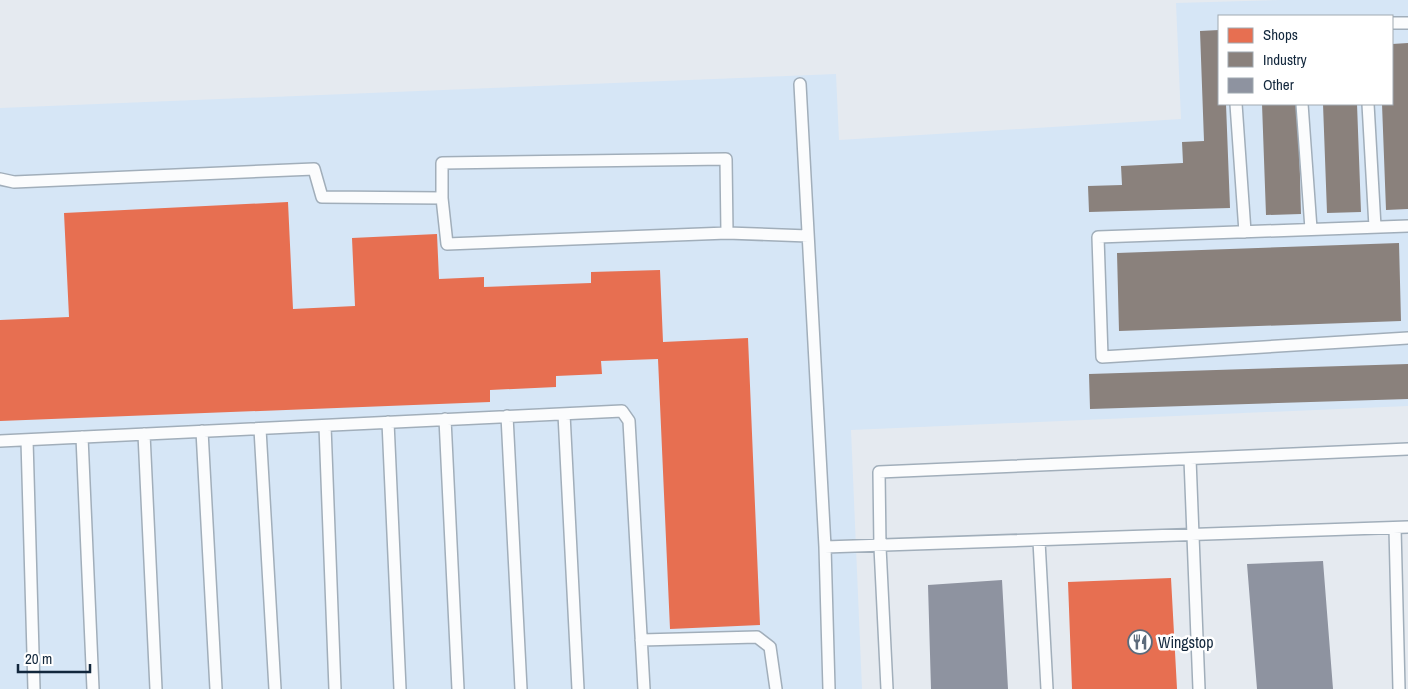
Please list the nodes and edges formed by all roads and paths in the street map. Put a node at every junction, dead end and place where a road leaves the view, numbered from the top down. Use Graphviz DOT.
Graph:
graph roads {
  1 [pos="1393,23"];
  2 [pos="1408,23"];
  3 [pos="800,84"];
  4 [pos="1236,105"];
  5 [pos="1302,105"];
  6 [pos="1368,105"];
  7 [pos="0,179"];
  8 [pos="442,198"];
  9 [pos="1408,226"];
  10 [pos="1374,227"];
  11 [pos="1311,229"];
  12 [pos="1245,232"];
  13 [pos="727,233"];
  14 [pos="808,236"];
  15 [pos="1408,338"];
  16 [pos="564,414"];
  17 [pos="507,416"];
  18 [pos="445,419"];
  19 [pos="388,422"];
  20 [pos="325,426"];
  21 [pos="260,429"];
  22 [pos="202,432"];
  23 [pos="144,434"];
  24 [pos="82,437"];
  25 [pos="27,440"];
  26 [pos="0,441"];
  27 [pos="1408,449"];
  28 [pos="1190,459"];
  29 [pos="1408,527"];
  30 [pos="1395,528"];
  31 [pos="1191,536"];
  32 [pos="1039,541"];
  33 [pos="880,547"];
  34 [pos="825,548"];
  35 [pos="641,640"];
  36 [pos="34,689"];
  37 [pos="94,689"];
  38 [pos="156,689"];
  39 [pos="216,689"];
  40 [pos="275,689"];
  41 [pos="334,689"];
  42 [pos="400,689"];
  43 [pos="458,689"];
  44 [pos="521,689"];
  45 [pos="578,689"];
  46 [pos="644,689"];
  47 [pos="776,689"];
  48 [pos="829,689"];
  49 [pos="887,689"];
  50 [pos="1048,689"];
  51 [pos="1199,689"];
  52 [pos="1399,689"];
  1 -- 2 [label="lane"];
  3 -- 14 [label="lane"];
  4 -- 12 [label="lane"];
  5 -- 11 [label="lane"];
  6 -- 10 [label="lane"];
  7 -- 8 [label="lane"];
  8 -- 13 [label="lane"];
  8 -- 13 [label="lane"];
  9 -- 10 [label="lane"];
  10 -- 11 [label="lane"];
  11 -- 12 [label="lane"];
  12 -- 15 [label="lane"];
  13 -- 14 [label="lane"];
  14 -- 34 [label="lane"];
  16 -- 17 [label="lane"];
  16 -- 35 [label="lane"];
  16 -- 45 [label="lane"];
  17 -- 18 [label="lane"];
  17 -- 44 [label="lane"];
  18 -- 19 [label="lane"];
  18 -- 43 [label="lane"];
  19 -- 20 [label="lane"];
  19 -- 42 [label="lane"];
  20 -- 21 [label="lane"];
  20 -- 41 [label="lane"];
  21 -- 22 [label="lane"];
  21 -- 40 [label="lane"];
  22 -- 23 [label="lane"];
  22 -- 39 [label="lane"];
  23 -- 24 [label="lane"];
  23 -- 38 [label="lane"];
  24 -- 25 [label="lane"];
  24 -- 37 [label="lane"];
  25 -- 26 [label="lane"];
  25 -- 36 [label="lane"];
  27 -- 28 [label="lane"];
  28 -- 31 [label="lane"];
  28 -- 33 [label="lane"];
  29 -- 30 [label="lane"];
  30 -- 31 [label="lane"];
  30 -- 52 [label="lane"];
  31 -- 32 [label="lane"];
  31 -- 51 [label="lane"];
  32 -- 33 [label="lane"];
  32 -- 50 [label="lane"];
  33 -- 34 [label="lane"];
  33 -- 49 [label="lane"];
  34 -- 48 [label="lane"];
  35 -- 46 [label="lane"];
  35 -- 47 [label="lane"];
}
